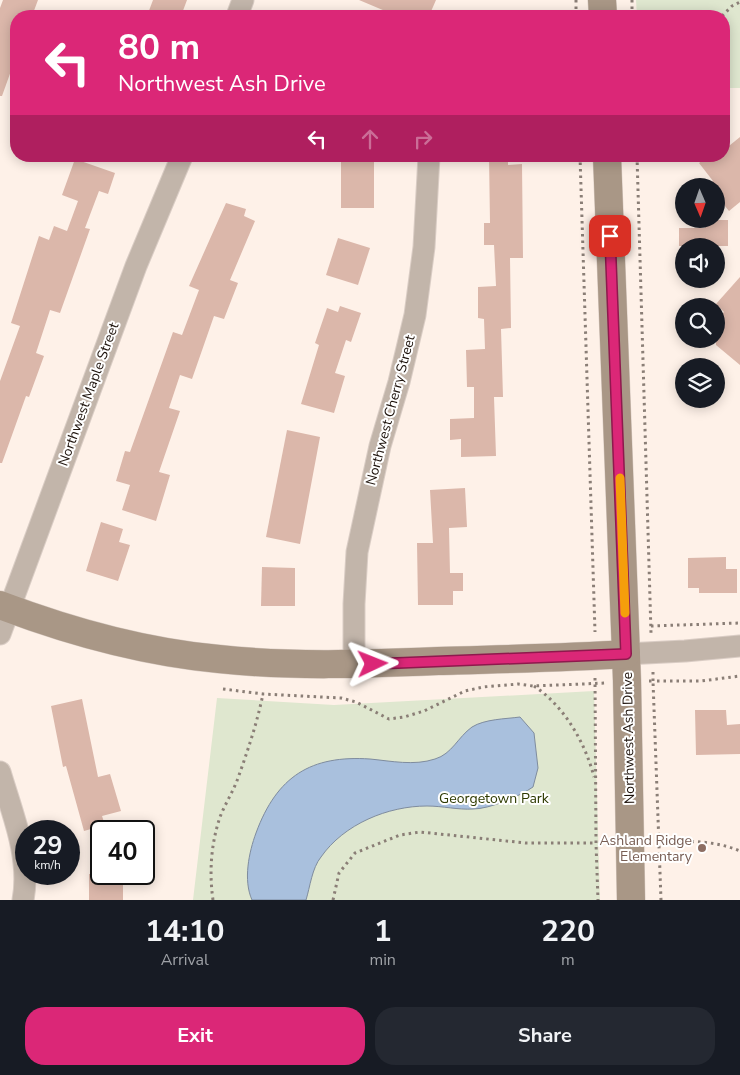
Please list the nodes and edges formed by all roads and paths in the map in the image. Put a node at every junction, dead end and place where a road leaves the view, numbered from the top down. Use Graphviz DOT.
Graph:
graph roads {
  1 [pos="740,2"];
  2 [pos="728,10"];
  3 [pos="179,162"];
  4 [pos="429,162"];
  5 [pos="580,162"];
  6 [pos="607,162"];
  7 [pos="637,162"];
  8 [pos="5,607"];
  9 [pos="740,623"];
  10 [pos="651,626"];
  11 [pos="0,634"];
  12 [pos="740,646"];
  13 [pos="639,654"];
  14 [pos="596,656"];
  15 [pos="354,664"];
  16 [pos="740,676"];
  17 [pos="640,681"];
  18 [pos="595,683"];
  19 [pos="533,686"];
  20 [pos="223,688"];
  21 [pos="322,690"];
  22 [pos="263,694"];
  23 [pos="322,697"];
  24 [pos="0,772"];
  25 [pos="596,783"];
  26 [pos="659,842"];
  27 [pos="596,843"];
  28 [pos="740,851"];
  29 [pos="23,900"];
  30 [pos="213,900"];
  31 [pos="333,900"];
  32 [pos="598,900"];
  33 [pos="631,900"];
  34 [pos="660,900"];
  1 -- 2 [label="path"];
  3 -- 8 [label="street, Northwest Maple Street"];
  4 -- 15 [label="street, Northwest Cherry Street"];
  5 -- 14 [label="path"];
  6 -- 13 [label="street, Northwest Ash Drive"];
  7 -- 10 [label="path"];
  8 -- 11 [label="street, Northwest Maple Street"];
  8 -- 15 [label="street"];
  9 -- 10 [label="path"];
  10 -- 13 [label="path"];
  12 -- 13 [label="street"];
  13 -- 14 [label="street"];
  13 -- 17 [label="street, Northwest Ash Drive"];
  13 -- 17 [label="path"];
  14 -- 15 [label="street"];
  14 -- 18 [label="path"];
  16 -- 17 [label="path"];
  17 -- 18 [label="path"];
  17 -- 26 [label="path"];
  17 -- 33 [label="street, Northwest Ash Drive"];
  18 -- 19 [label="path"];
  18 -- 25 [label="path"];
  19 -- 23 [label="path"];
  19 -- 25 [label="path"];
  20 -- 22 [label="path"];
  21 -- 23 [label="path"];
  22 -- 23 [label="path"];
  22 -- 30 [label="path"];
  24 -- 29 [label="street"];
  25 -- 27 [label="path"];
  26 -- 28 [label="path"];
  26 -- 34 [label="path"];
  27 -- 31 [label="path"];
  27 -- 32 [label="path"];
}
